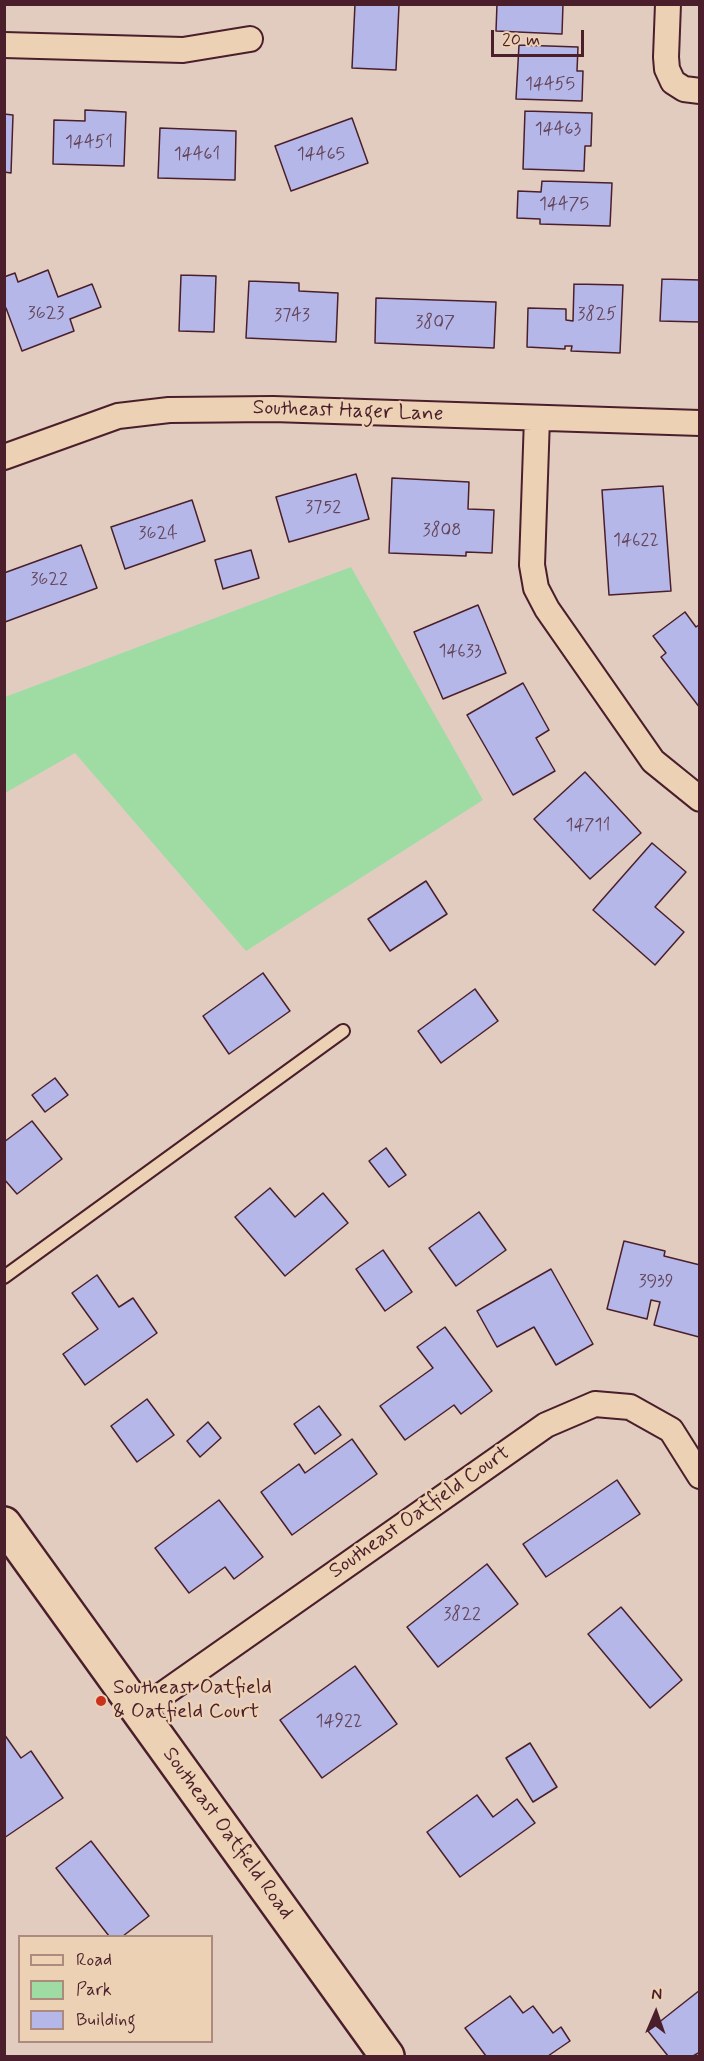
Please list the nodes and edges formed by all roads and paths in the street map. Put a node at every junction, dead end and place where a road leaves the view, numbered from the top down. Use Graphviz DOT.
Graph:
graph roads {
  1 [pos="668,4"];
  2 [pos="250,39"];
  3 [pos="4,45"];
  4 [pos="699,91"];
  5 [pos="537,418"];
  6 [pos="699,423"];
  7 [pos="4,457"];
  8 [pos="699,799"];
  9 [pos="343,1031"];
  10 [pos="4,1277"];
  11 [pos="699,1476"];
  12 [pos="4,1524"];
  13 [pos="139,1711"];
  14 [pos="387,2056"];
  1 -- 4 [label="street"];
  2 -- 3 [label="street"];
  5 -- 6 [label="street, Southeast Hager Lane"];
  5 -- 7 [label="street, Southeast Hager Lane"];
  5 -- 8 [label="street"];
  9 -- 10 [label="lane"];
  11 -- 13 [label="street, Southeast Oatfield Court"];
  12 -- 13 [label="main road, Southeast Oatfield Road"];
  13 -- 14 [label="main road, Southeast Oatfield Road"];
}
